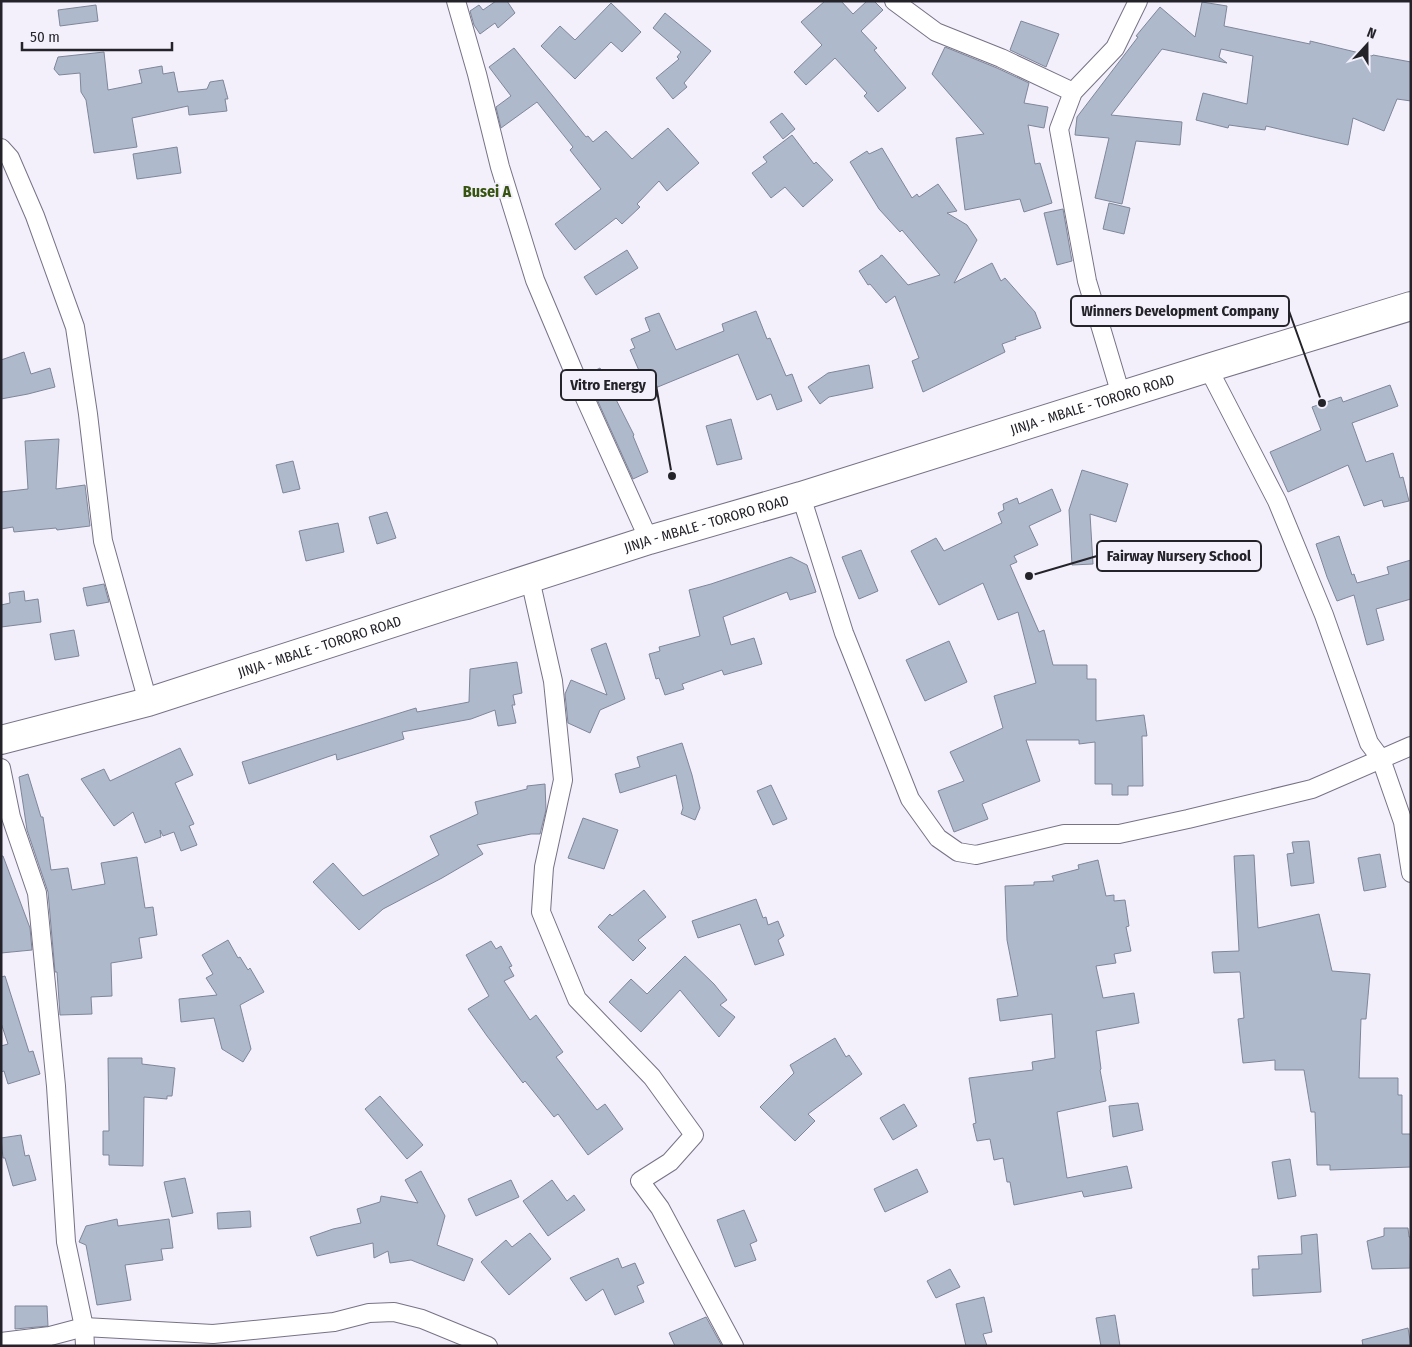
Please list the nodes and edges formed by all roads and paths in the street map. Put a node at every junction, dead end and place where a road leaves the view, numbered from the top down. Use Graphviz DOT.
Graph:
graph roads {
  1 [pos="456,1"];
  2 [pos="894,1"];
  3 [pos="1138,1"];
  4 [pos="1073,92"];
  5 [pos="1,148"];
  6 [pos="1411,306"];
  7 [pos="1208,368"];
  8 [pos="1121,395"];
  9 [pos="801,496"];
  10 [pos="650,540"];
  11 [pos="530,579"];
  12 [pos="148,702"];
  13 [pos="1,740"];
  14 [pos="1411,746"];
  15 [pos="1381,758"];
  16 [pos="1,768"];
  17 [pos="1411,873"];
  18 [pos="84,1327"];
  19 [pos="1,1342"];
  20 [pos="85,1346"];
  21 [pos="488,1346"];
  22 [pos="734,1346"];
  1 -- 10 [label="street"];
  2 -- 4 [label="street"];
  3 -- 4 [label="street"];
  4 -- 8 [label="street"];
  5 -- 12 [label="street"];
  6 -- 7 [label="main road, JINJA - MBALE - TORORO ROAD"];
  7 -- 8 [label="main road, JINJA - MBALE - TORORO ROAD"];
  7 -- 15 [label="street"];
  8 -- 9 [label="main road, JINJA - MBALE - TORORO ROAD"];
  9 -- 10 [label="main road, JINJA - MBALE - TORORO ROAD"];
  9 -- 15 [label="street"];
  10 -- 11 [label="main road, JINJA - MBALE - TORORO ROAD"];
  11 -- 12 [label="main road, JINJA - MBALE - TORORO ROAD"];
  11 -- 22 [label="street"];
  12 -- 13 [label="main road, JINJA - MBALE - TORORO ROAD"];
  14 -- 15 [label="street"];
  15 -- 17 [label="street"];
  16 -- 18 [label="street"];
  18 -- 19 [label="street"];
  18 -- 20 [label="street"];
  18 -- 21 [label="street"];
}
